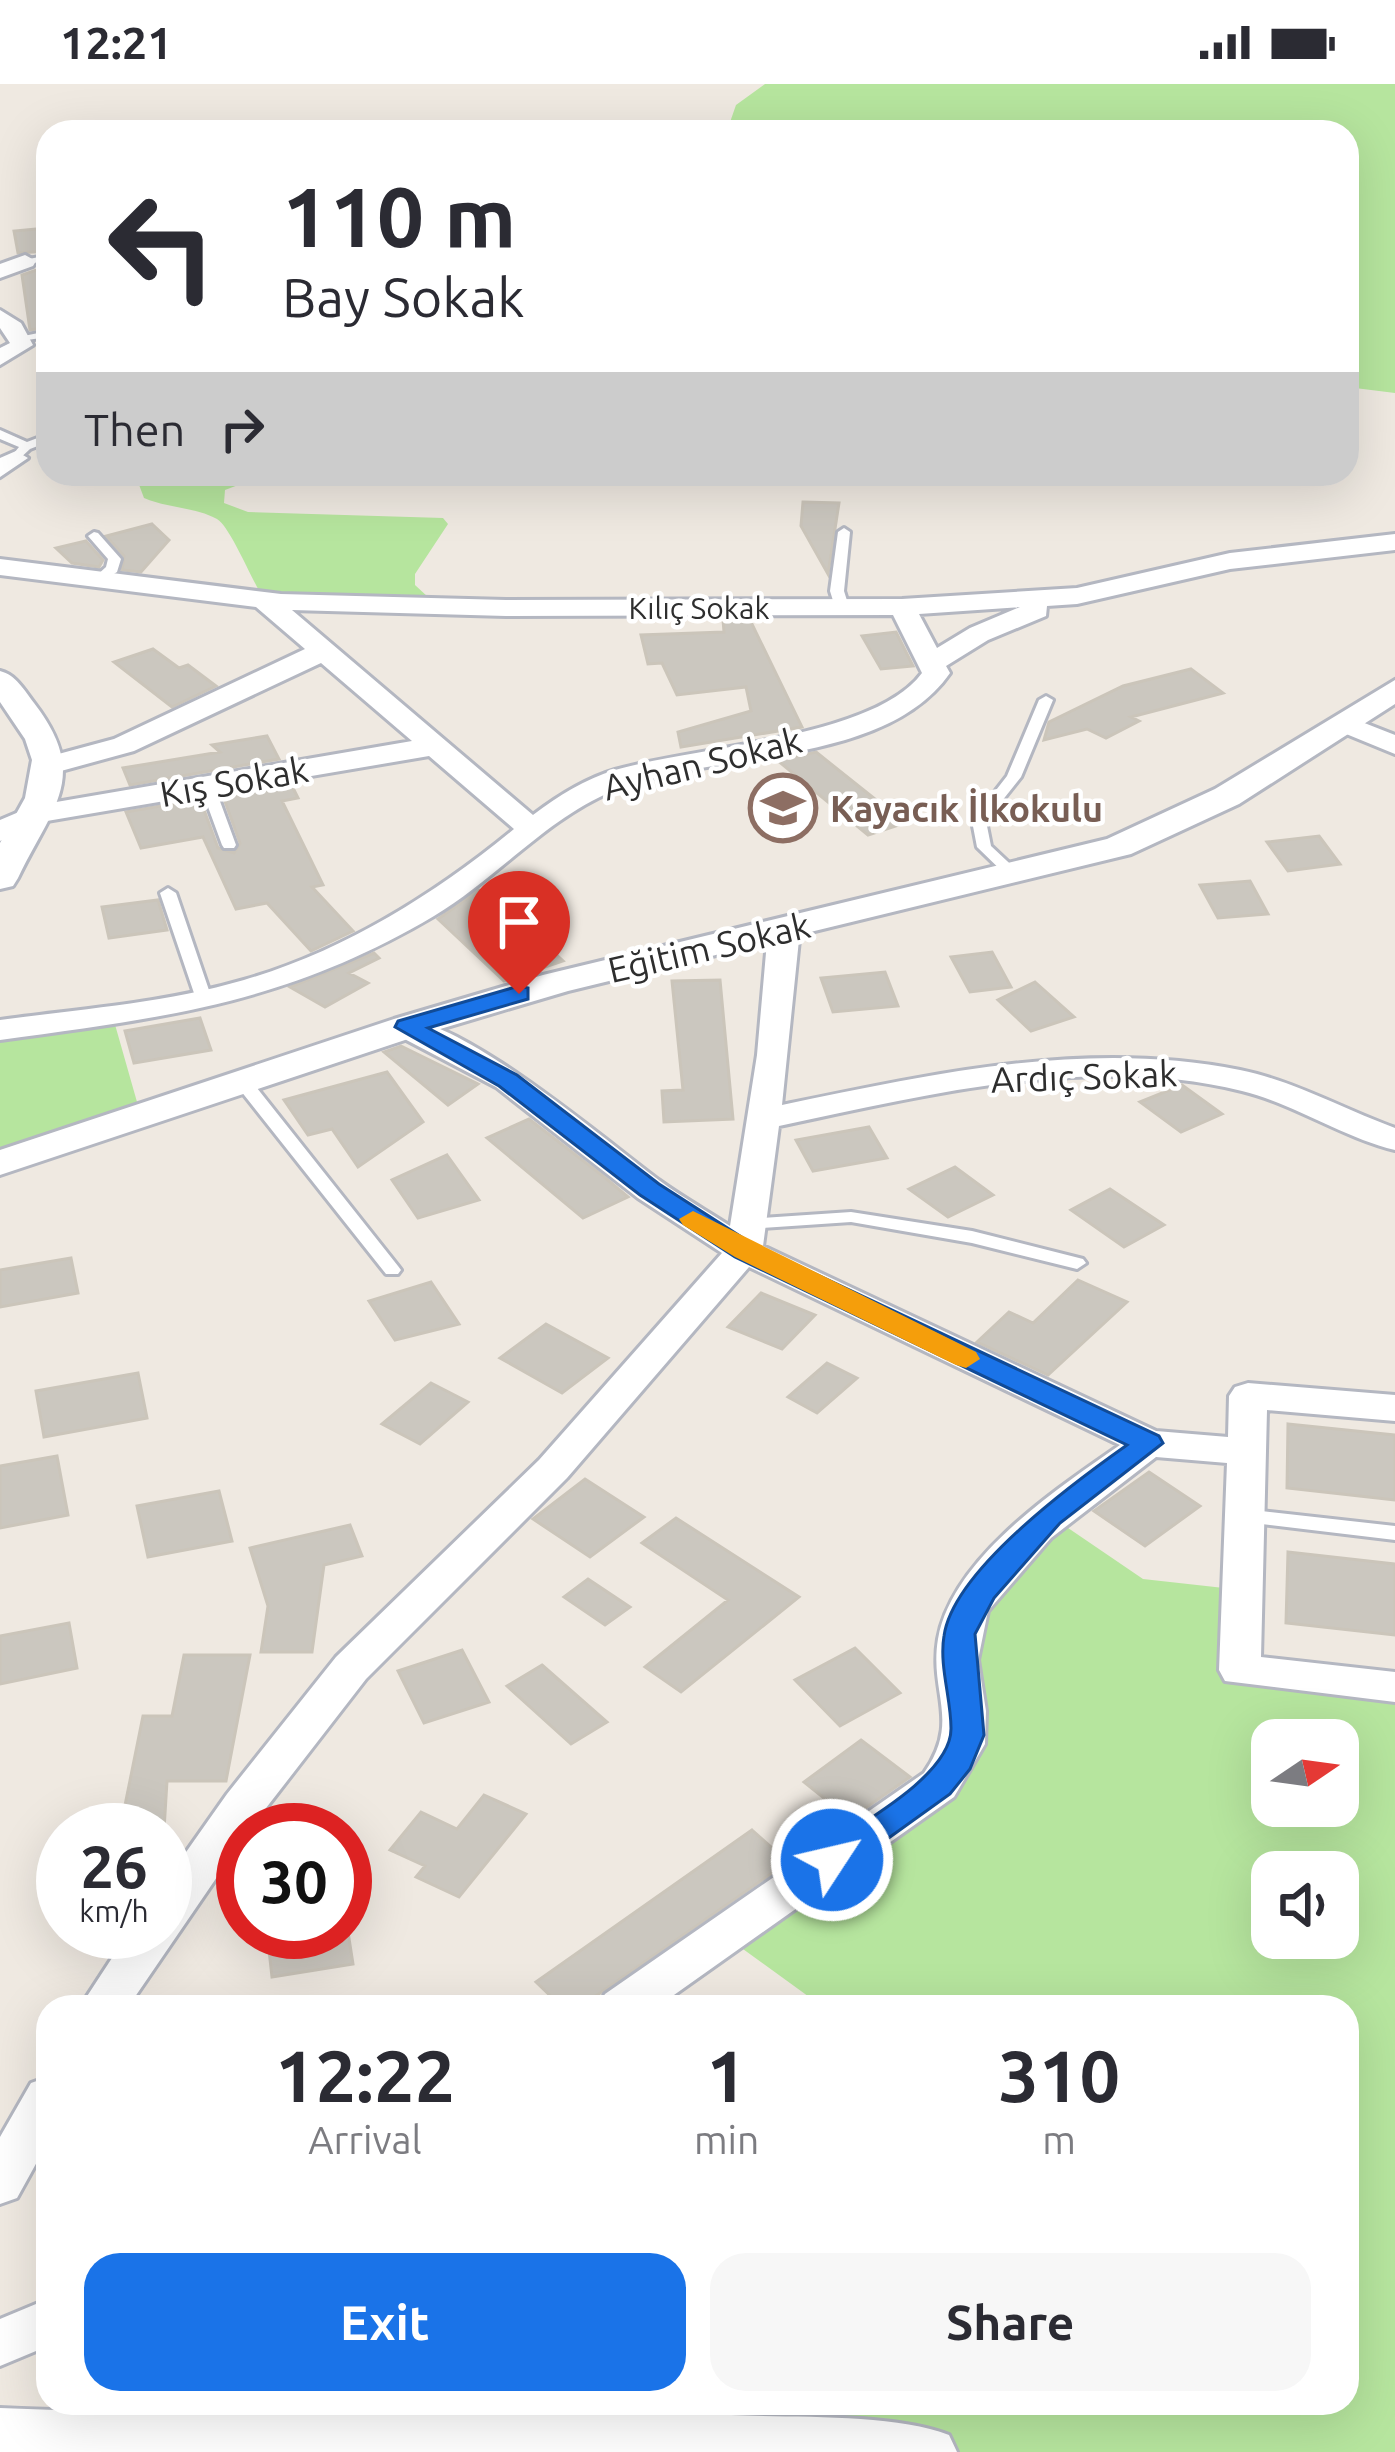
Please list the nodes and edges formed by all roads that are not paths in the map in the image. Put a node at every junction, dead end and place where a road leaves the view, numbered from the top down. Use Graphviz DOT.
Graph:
graph roads {
  1 [pos="36,260"];
  2 [pos="0,272"];
  3 [pos="0,317"];
  4 [pos="36,336"];
  5 [pos="20,338"];
  6 [pos="0,358"];
  7 [pos="0,434"];
  8 [pos="14,458"];
  9 [pos="844,532"];
  10 [pos="94,536"];
  11 [pos="1395,542"];
  12 [pos="0,567"];
  13 [pos="102,577"];
  14 [pos="1077,596"];
  15 [pos="265,601"];
  16 [pos="902,607"];
  17 [pos="842,608"];
  18 [pos="324,651"];
  19 [pos="934,662"];
  20 [pos="0,681"];
  21 [pos="1395,690"];
  22 [pos="1046,700"];
  23 [pos="1345,723"];
  24 [pos="1395,745"];
  25 [pos="435,746"];
  26 [pos="50,764"];
  27 [pos="207,785"];
  28 [pos="33,815"];
  29 [pos="533,830"];
  30 [pos="0,832"];
  31 [pos="230,845"];
  32 [pos="1014,875"];
  33 [pos="0,878"];
  34 [pos="168,892"];
  35 [pos="784,930"];
  36 [pos="204,999"];
  37 [pos="407,1027"];
  38 [pos="0,1030"];
  39 [pos="243,1082"];
  40 [pos="764,1119"];
  41 [pos="1395,1140"];
  42 [pos="0,1162"];
  43 [pos="746,1238"];
  44 [pos="1077,1263"];
  45 [pos="392,1270"];
  46 [pos="1395,1408"];
  47 [pos="1149,1443"];
  48 [pos="1246,1452"];
  49 [pos="1244,1516"];
  50 [pos="1395,1533"];
  51 [pos="1395,1687"];
  52 [pos="192,1878"];
  53 [pos="136,1959"];
  54 [pos="111,1995"];
  55 [pos="639,1995"];
  56 [pos="36,2118"];
  57 [pos="0,2183"];
  58 [pos="36,2327"];
  59 [pos="0,2343"];
  60 [pos="0,2432"];
  61 [pos="930,2452"];
  1 -- 2 [label="street"];
  3 -- 5 [label="street"];
  4 -- 5 [label="lane"];
  5 -- 6 [label="street"];
  7 -- 8 [label="lane"];
  9 -- 17 [label="lane"];
  10 -- 13 [label="lane"];
  11 -- 14 [label="street, Kılıç Sokak"];
  12 -- 13 [label="street, Kılıç Sokak"];
  13 -- 15 [label="street, Kılıç Sokak"];
  14 -- 16 [label="street, Kılıç Sokak"];
  14 -- 19 [label="street"];
  15 -- 17 [label="street, Kılıç Sokak"];
  15 -- 18 [label="street"];
  16 -- 17 [label="street, Kılıç Sokak"];
  16 -- 19 [label="street"];
  18 -- 25 [label="street"];
  18 -- 26 [label="street"];
  19 -- 29 [label="street, Ayhan Sokak"];
  20 -- 26 [label="street"];
  21 -- 23 [label="street, Eğitim Sokak"];
  22 -- 32 [label="lane"];
  23 -- 24 [label="street"];
  23 -- 32 [label="street, Eğitim Sokak"];
  25 -- 27 [label="street, Kış Sokak"];
  25 -- 29 [label="street"];
  26 -- 28 [label="street"];
  27 -- 28 [label="street, Kış Sokak"];
  27 -- 31 [label="lane"];
  28 -- 30 [label="street, Kış Sokak"];
  28 -- 33 [label="street"];
  29 -- 36 [label="street, Ayhan Sokak"];
  32 -- 35 [label="street, Eğitim Sokak"];
  34 -- 36 [label="lane"];
  35 -- 37 [label="street, Eğitim Sokak"];
  35 -- 40 [label="street"];
  36 -- 38 [label="street, Ayhan Sokak"];
  37 -- 39 [label="street, Eğitim Sokak"];
  37 -- 43 [label="street"];
  39 -- 42 [label="street, Eğitim Sokak"];
  39 -- 45 [label="lane"];
  40 -- 41 [label="street, Ardıç Sokak"];
  40 -- 43 [label="street"];
  43 -- 44 [label="lane"];
  43 -- 47 [label="street"];
  43 -- 52 [label="street"];
  46 -- 48 [label="street"];
  47 -- 48 [label="street"];
  47 -- 55 [label="street"];
  48 -- 49 [label="street"];
  49 -- 50 [label="lane"];
  49 -- 51 [label="street"];
  53 -- 54 [label="street"];
  56 -- 57 [label="street"];
  58 -- 59 [label="street"];
  60 -- 61 [label="street"];
}
